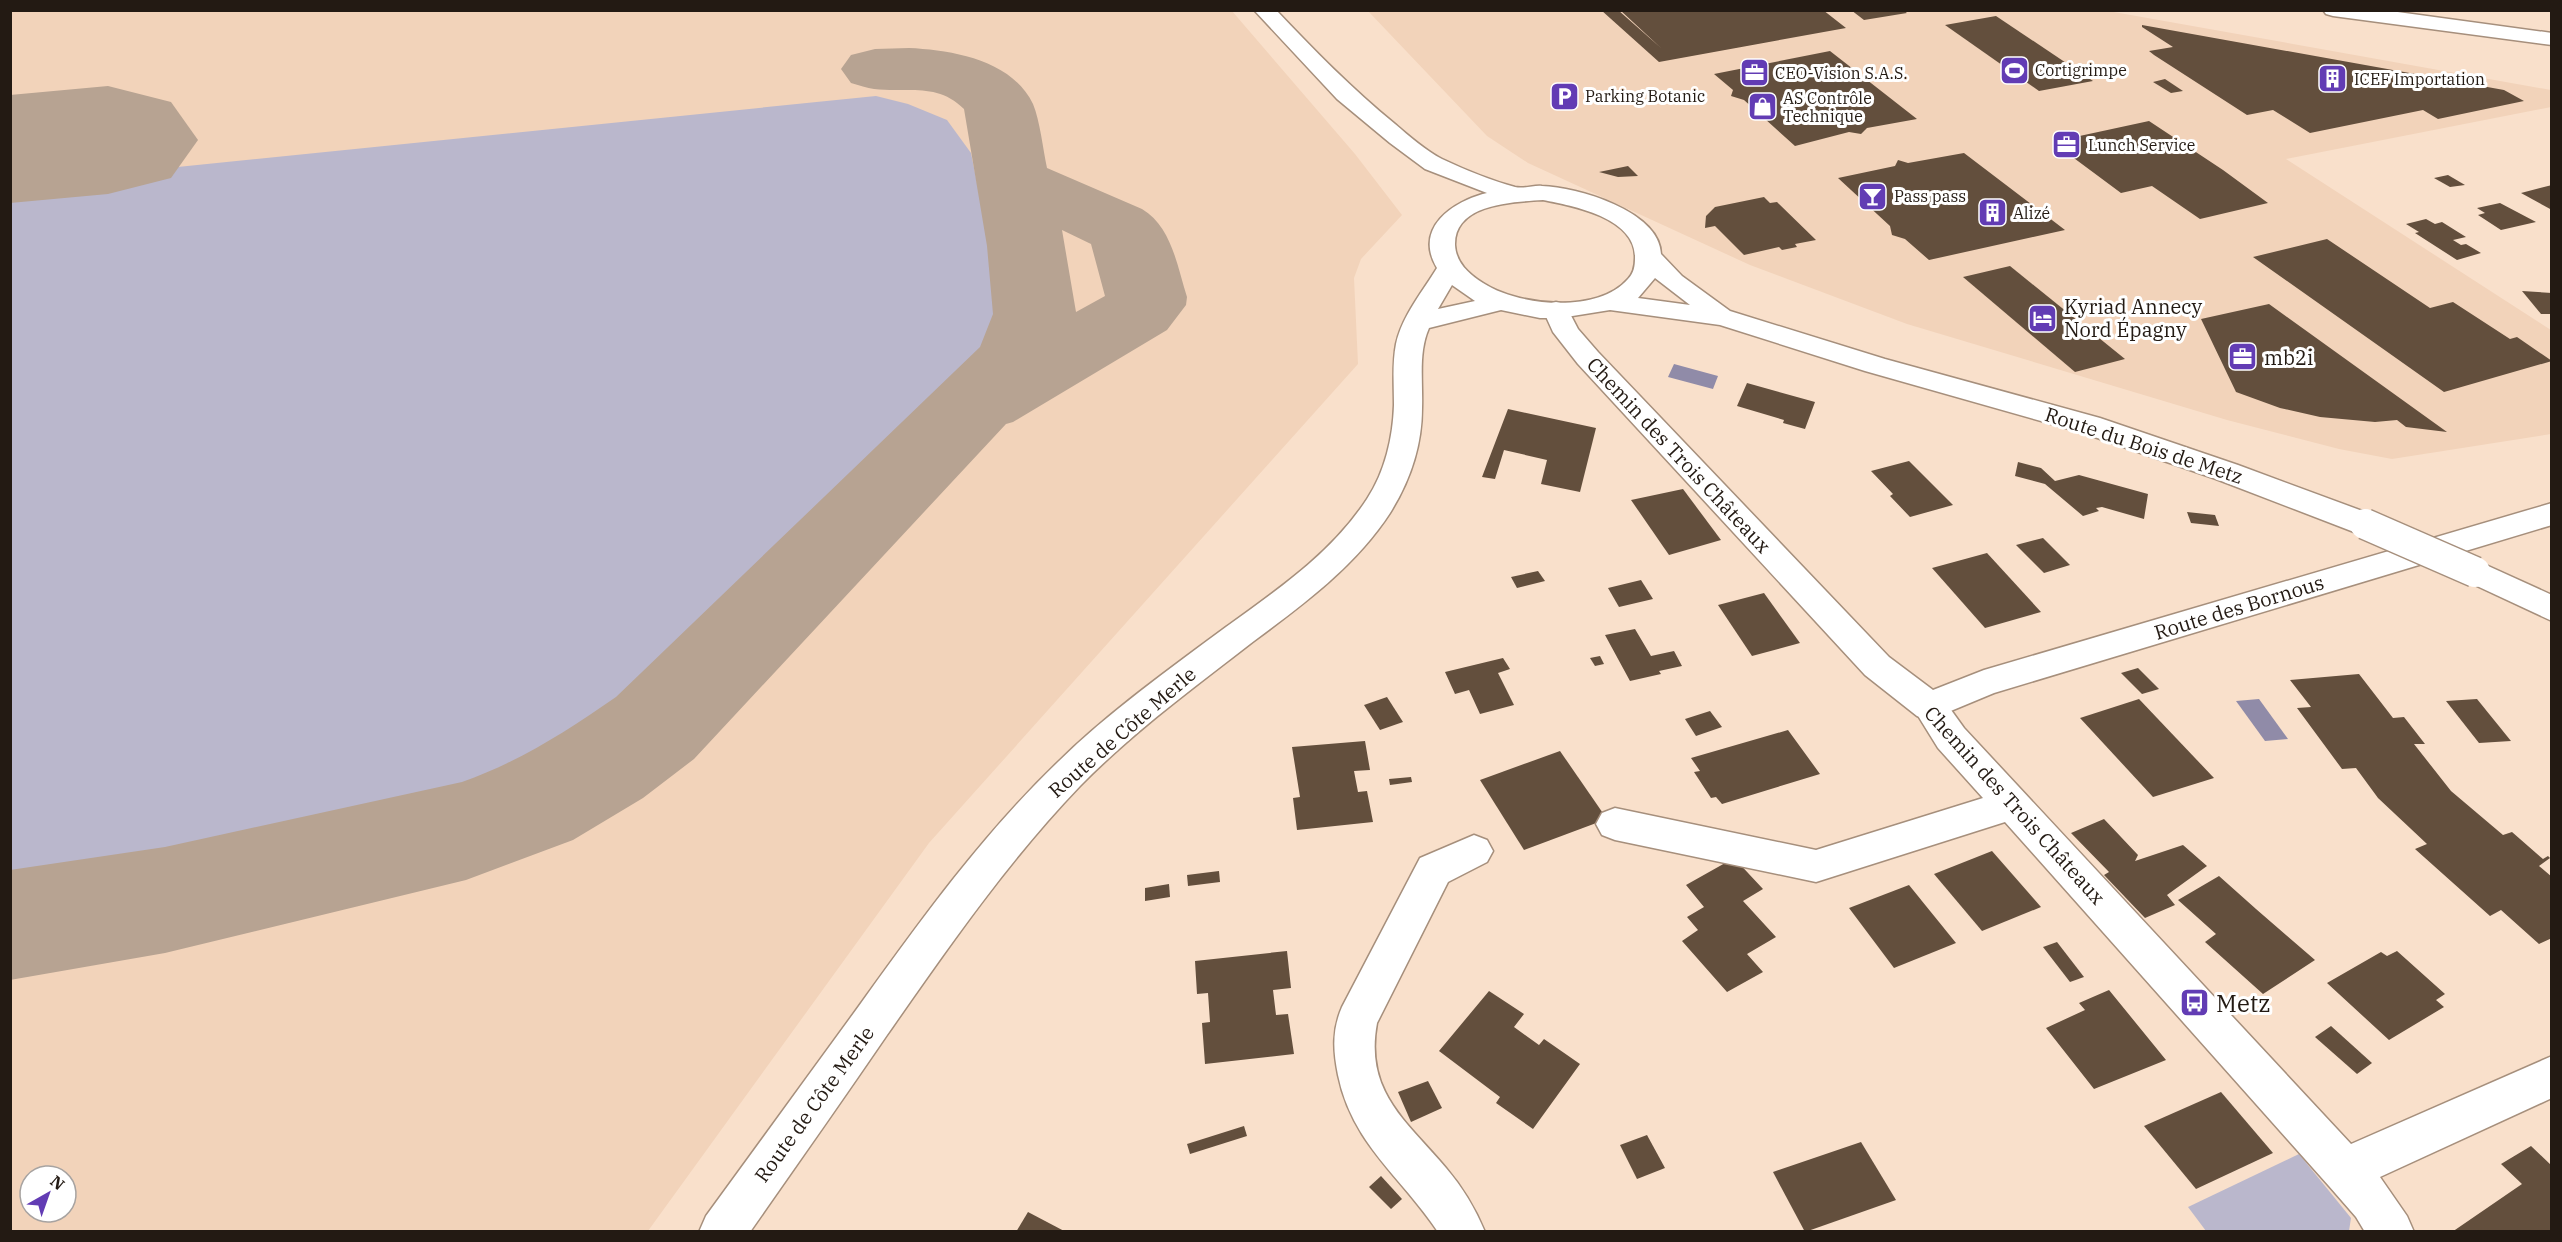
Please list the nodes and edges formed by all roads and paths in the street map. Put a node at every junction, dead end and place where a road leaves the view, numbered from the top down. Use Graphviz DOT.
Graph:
graph roads {
  1 [pos="1264,10"];
  2 [pos="2333,10"];
  3 [pos="2448,10"];
  4 [pos="2552,23"];
  5 [pos="2552,39"];
  6 [pos="1433,164"];
  7 [pos="1512,194"];
  8 [pos="1457,215"];
  9 [pos="1650,258"];
  10 [pos="1450,268"];
  11 [pos="1502,302"];
  12 [pos="1610,302"];
  13 [pos="1556,310"];
  14 [pos="1724,316"];
  15 [pos="1419,322"];
  16 [pos="2552,514"];
  17 [pos="2552,609"];
  18 [pos="1929,706"];
  19 [pos="2011,805"];
  20 [pos="1616,824"];
  21 [pos="1474,851"];
  22 [pos="2552,1076"];
  23 [pos="2345,1170"];
  24 [pos="722,1232"];
  25 [pos="1462,1232"];
  26 [pos="2391,1232"];
  1 -- 6 [label="main road"];
  2 -- 5 [label="main road"];
  3 -- 4 [label="main road"];
  6 -- 7 [label="main road"];
  6 -- 8 [label="main road"];
  7 -- 8 [label="main road"];
  7 -- 9 [label="main road"];
  8 -- 10 [label="main road"];
  9 -- 12 [label="main road"];
  9 -- 14 [label="main road, Route du Bois de Metz"];
  10 -- 11 [label="main road"];
  10 -- 15 [label="main road, Route de Côte Merle"];
  11 -- 13 [label="main road"];
  11 -- 15 [label="main road"];
  12 -- 13 [label="main road"];
  12 -- 14 [label="main road, Route du Bois de Metz"];
  13 -- 18 [label="main road, Chemin des Trois Châteaux"];
  14 -- 17 [label="main road, Route du Bois de Metz, bridge"];
  15 -- 24 [label="main road, Route de Côte Merle"];
  16 -- 18 [label="main road, Route des Bornous"];
  18 -- 19 [label="main road, Chemin des Trois Châteaux"];
  19 -- 20 [label="main road"];
  19 -- 23 [label="main road, Chemin des Trois Châteaux"];
  21 -- 25 [label="main road"];
  22 -- 23 [label="main road"];
  23 -- 26 [label="main road, Chemin des Trois Châteaux"];
}
